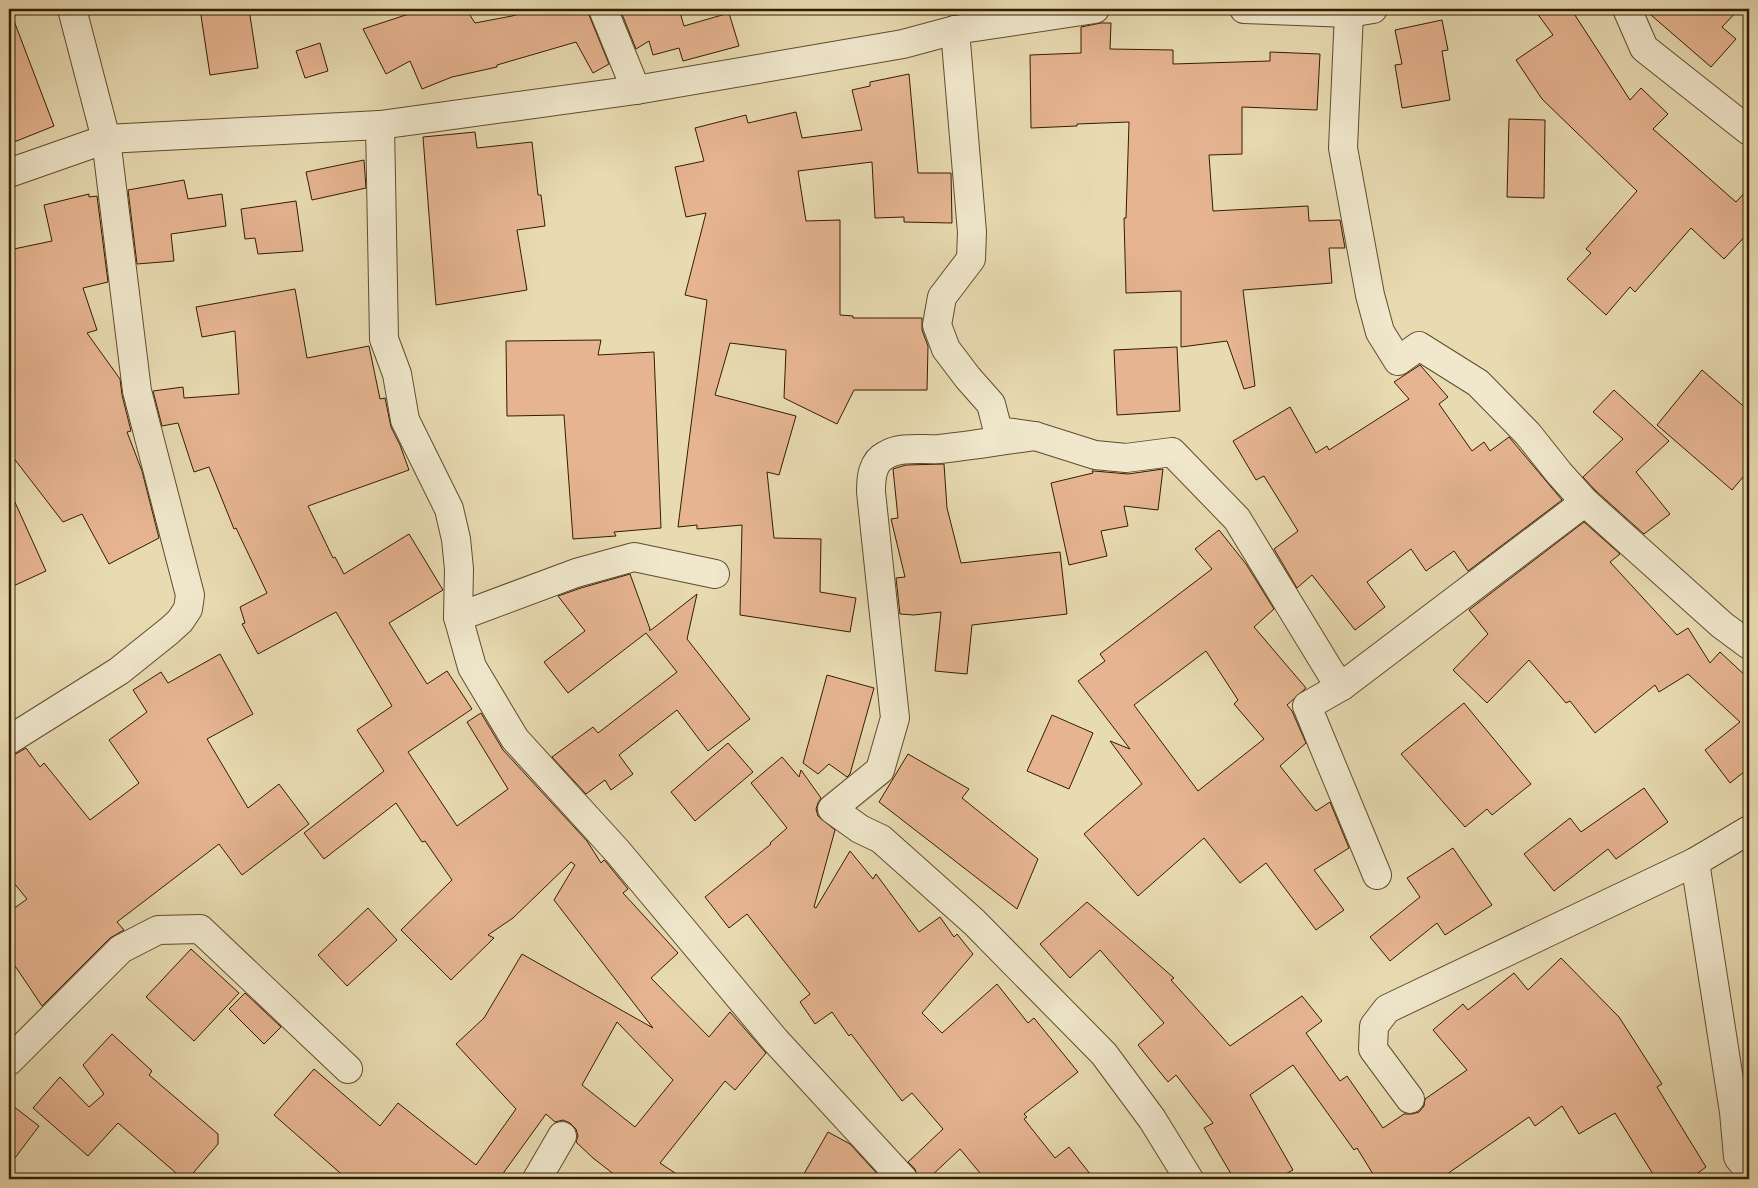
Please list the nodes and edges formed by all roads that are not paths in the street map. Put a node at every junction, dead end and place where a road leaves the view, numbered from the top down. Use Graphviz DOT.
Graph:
graph roads {
  1 [pos="72,9"];
  2 [pos="603,9"];
  3 [pos="1095,9"];
  4 [pos="1244,9"];
  5 [pos="1627,9"];
  6 [pos="1361,11"];
  7 [pos="955,30"];
  8 [pos="636,90"];
  9 [pos="380,125"];
  10 [pos="1749,131"];
  11 [pos="106,138"];
  12 [pos="9,173"];
  13 [pos="1035,436"];
  14 [pos="1585,502"];
  15 [pos="715,574"];
  16 [pos="458,617"];
  17 [pos="1749,645"];
  18 [pos="1342,686"];
  19 [pos="9,740"];
  20 [pos="1749,830"];
  21 [pos="1696,862"];
  22 [pos="1377,875"];
  23 [pos="9,1061"];
  24 [pos="348,1069"];
  25 [pos="1410,1100"];
  26 [pos="562,1136"];
  27 [pos="1749,1171"];
  28 [pos="537,1179"];
  29 [pos="903,1179"];
  30 [pos="1189,1179"];
  1 -- 11 [label="street"];
  2 -- 8 [label="street"];
  3 -- 7 [label="street"];
  4 -- 6 [label="street"];
  5 -- 10 [label="street"];
  6 -- 14 [label="street"];
  7 -- 8 [label="street"];
  7 -- 13 [label="street"];
  8 -- 9 [label="street"];
  9 -- 11 [label="street"];
  9 -- 16 [label="street"];
  11 -- 12 [label="street"];
  11 -- 19 [label="street"];
  13 -- 18 [label="street"];
  13 -- 30 [label="street"];
  14 -- 17 [label="street"];
  14 -- 18 [label="street"];
  15 -- 16 [label="street"];
  16 -- 29 [label="street"];
  18 -- 22 [label="street"];
  20 -- 21 [label="street"];
  21 -- 25 [label="street"];
  21 -- 27 [label="street"];
  23 -- 24 [label="street"];
  26 -- 28 [label="street"];
}
